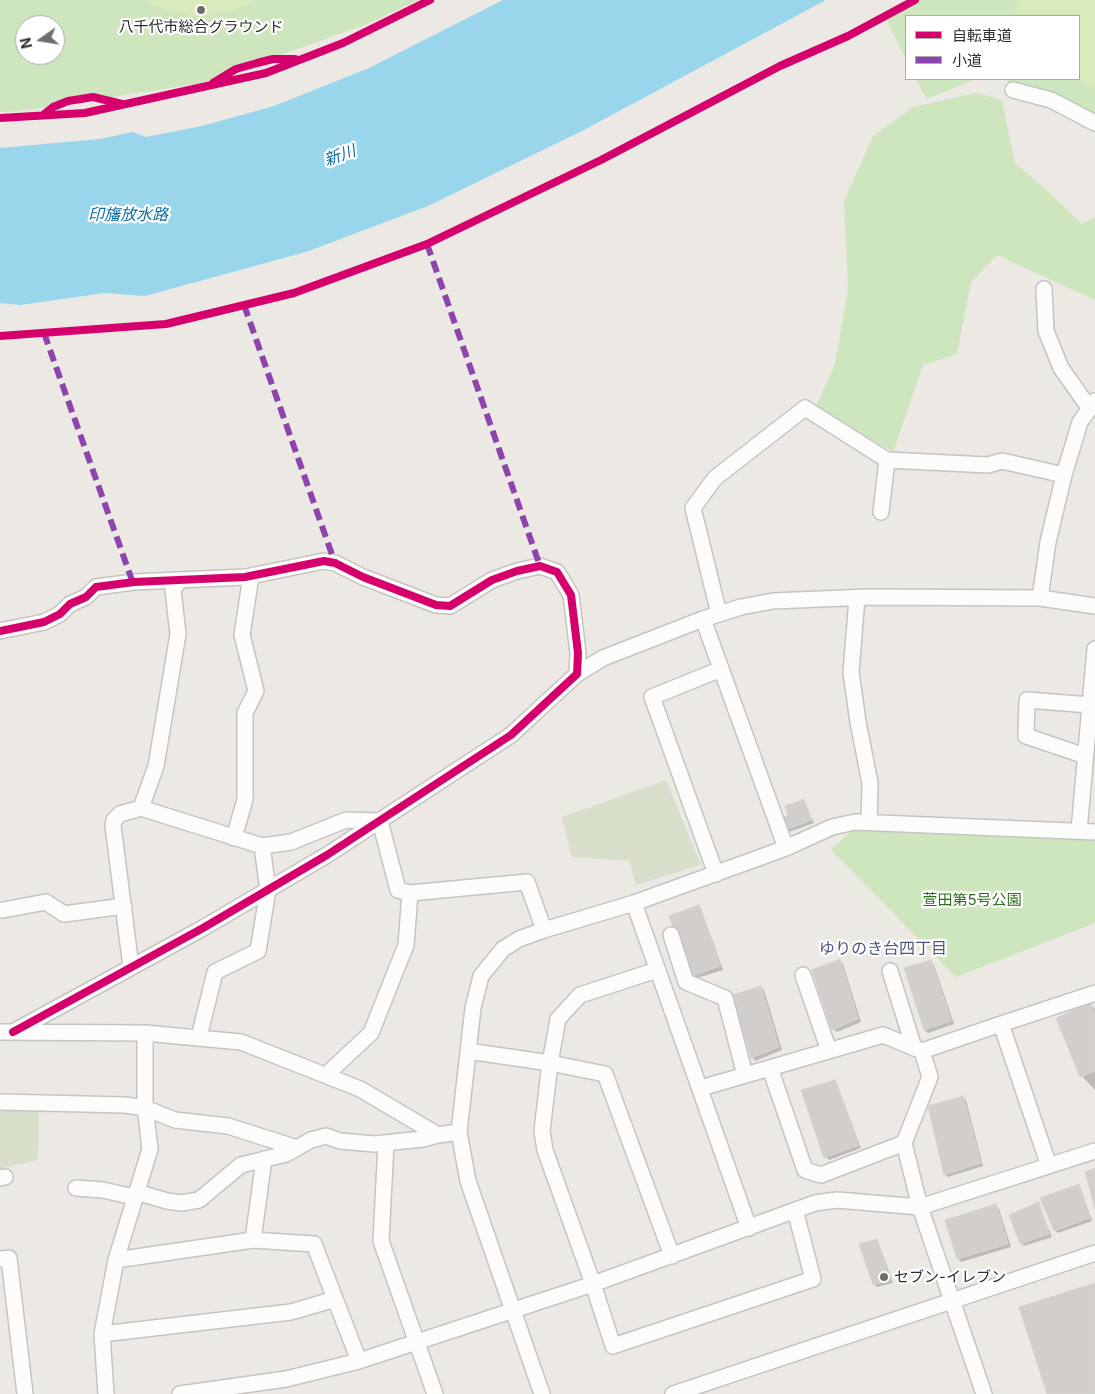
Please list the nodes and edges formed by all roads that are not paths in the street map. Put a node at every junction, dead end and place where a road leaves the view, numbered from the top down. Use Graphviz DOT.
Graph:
graph roads {
  1 [pos="1013,90"];
  2 [pos="1095,123"];
  3 [pos="1044,289"];
  4 [pos="1092,405"];
  5 [pos="887,460"];
  6 [pos="1064,475"];
  7 [pos="880,512"];
  8 [pos="250,576"];
  9 [pos="180,580"];
  10 [pos="858,598"];
  11 [pos="1040,598"];
  12 [pos="1095,606"];
  13 [pos="719,614"];
  14 [pos="702,619"];
  15 [pos="0,631"];
  16 [pos="1095,649"];
  17 [pos="721,669"];
  18 [pos="578,674"];
  19 [pos="1090,704"];
  20 [pos="1086,756"];
  21 [pos="141,808"];
  22 [pos="380,821"];
  23 [pos="869,822"];
  24 [pos="1079,831"];
  25 [pos="1095,832"];
  26 [pos="234,838"];
  27 [pos="262,846"];
  28 [pos="786,848"];
  29 [pos="716,874"];
  30 [pos="268,890"];
  31 [pos="410,893"];
  32 [pos="634,903"];
  33 [pos="124,906"];
  34 [pos="3,910"];
  35 [pos="544,930"];
  36 [pos="671,936"];
  37 [pos="131,967"];
  38 [pos="657,970"];
  39 [pos="890,971"];
  40 [pos="803,975"];
  41 [pos="1095,993"];
  42 [pos="1002,1024"];
  43 [pos="7,1032"];
  44 [pos="145,1033"];
  45 [pos="199,1037"];
  46 [pos="918,1049"];
  47 [pos="468,1051"];
  48 [pos="829,1051"];
  49 [pos="550,1063"];
  50 [pos="770,1068"];
  51 [pos="326,1074"];
  52 [pos="745,1075"];
  53 [pos="701,1088"];
  54 [pos="0,1102"];
  55 [pos="145,1108"];
  56 [pos="458,1132"];
  57 [pos="438,1135"];
  58 [pos="386,1143"];
  59 [pos="904,1143"];
  60 [pos="296,1148"];
  61 [pos="1095,1151"];
  62 [pos="264,1160"];
  63 [pos="1049,1166"];
  64 [pos="76,1188"];
  65 [pos="135,1195"];
  66 [pos="920,1208"];
  67 [pos="795,1210"];
  68 [pos="749,1228"];
  69 [pos="253,1240"];
  70 [pos="1095,1253"];
  71 [pos="672,1256"];
  72 [pos="0,1259"];
  73 [pos="116,1260"];
  74 [pos="593,1284"];
  75 [pos="335,1299"];
  76 [pos="953,1301"];
  77 [pos="513,1311"];
  78 [pos="102,1334"];
  79 [pos="415,1343"];
  80 [pos="359,1361"];
  81 [pos="25,1394"];
  82 [pos="106,1394"];
  83 [pos="180,1394"];
  84 [pos="435,1394"];
  85 [pos="542,1394"];
  86 [pos="673,1394"];
  87 [pos="984,1394"];
  1 -- 2 [label="street"];
  3 -- 4 [label="street"];
  4 -- 6 [label="street"];
  5 -- 6 [label="street"];
  5 -- 7 [label="street"];
  5 -- 13 [label="street"];
  6 -- 11 [label="street"];
  8 -- 9 [label="street"];
  8 -- 18 [label="street"];
  8 -- 26 [label="street"];
  9 -- 15 [label="street"];
  9 -- 21 [label="street"];
  10 -- 11 [label="street"];
  10 -- 13 [label="street"];
  10 -- 23 [label="street"];
  11 -- 12 [label="street"];
  13 -- 14 [label="street"];
  14 -- 17 [label="street"];
  14 -- 18 [label="street"];
  16 -- 19 [label="street"];
  17 -- 28 [label="street"];
  17 -- 29 [label="street"];
  18 -- 22 [label="street"];
  19 -- 20 [label="street"];
  19 -- 20 [label="street"];
  20 -- 24 [label="street"];
  21 -- 26 [label="street"];
  21 -- 33 [label="street"];
  22 -- 27 [label="street"];
  22 -- 30 [label="street"];
  22 -- 31 [label="street"];
  23 -- 24 [label="street"];
  23 -- 28 [label="street"];
  24 -- 25 [label="street"];
  26 -- 27 [label="street"];
  27 -- 30 [label="street"];
  28 -- 29 [label="street"];
  29 -- 32 [label="street"];
  30 -- 37 [label="street"];
  30 -- 45 [label="street"];
  31 -- 35 [label="street"];
  31 -- 51 [label="street"];
  32 -- 35 [label="street"];
  32 -- 38 [label="street"];
  33 -- 34 [label="street"];
  33 -- 37 [label="street"];
  35 -- 47 [label="street"];
  36 -- 52 [label="street"];
  37 -- 43 [label="street"];
  38 -- 49 [label="street"];
  38 -- 53 [label="street"];
  39 -- 46 [label="street"];
  40 -- 48 [label="street"];
  41 -- 42 [label="street"];
  42 -- 46 [label="street"];
  42 -- 63 [label="street"];
  43 -- 44 [label="street"];
  44 -- 45 [label="street"];
  44 -- 55 [label="street"];
  45 -- 51 [label="street"];
  46 -- 48 [label="street"];
  46 -- 59 [label="street"];
  47 -- 49 [label="street"];
  47 -- 56 [label="street"];
  48 -- 50 [label="street"];
  49 -- 71 [label="street"];
  49 -- 74 [label="street"];
  50 -- 52 [label="street"];
  50 -- 59 [label="street"];
  51 -- 57 [label="street"];
  52 -- 53 [label="street"];
  53 -- 68 [label="street"];
  54 -- 55 [label="street"];
  55 -- 60 [label="street"];
  55 -- 65 [label="street"];
  56 -- 57 [label="street"];
  56 -- 77 [label="street"];
  57 -- 58 [label="street"];
  58 -- 60 [label="street"];
  58 -- 79 [label="street"];
  59 -- 66 [label="street"];
  60 -- 62 [label="street"];
  61 -- 63 [label="street"];
  62 -- 65 [label="street"];
  62 -- 69 [label="street"];
  63 -- 66 [label="street"];
  64 -- 65 [label="street"];
  65 -- 73 [label="street"];
  66 -- 67 [label="street"];
  66 -- 76 [label="street"];
  67 -- 68 [label="street"];
  67 -- 74 [label="street"];
  68 -- 71 [label="street"];
  69 -- 73 [label="street"];
  69 -- 75 [label="street"];
  70 -- 76 [label="street"];
  71 -- 74 [label="street"];
  72 -- 81 [label="street"];
  73 -- 78 [label="street"];
  74 -- 77 [label="street"];
  75 -- 78 [label="street"];
  75 -- 80 [label="street"];
  76 -- 86 [label="street"];
  76 -- 87 [label="street"];
  77 -- 79 [label="street"];
  77 -- 85 [label="street"];
  78 -- 82 [label="street"];
  79 -- 80 [label="street"];
  79 -- 84 [label="street"];
  80 -- 83 [label="street"];
}
